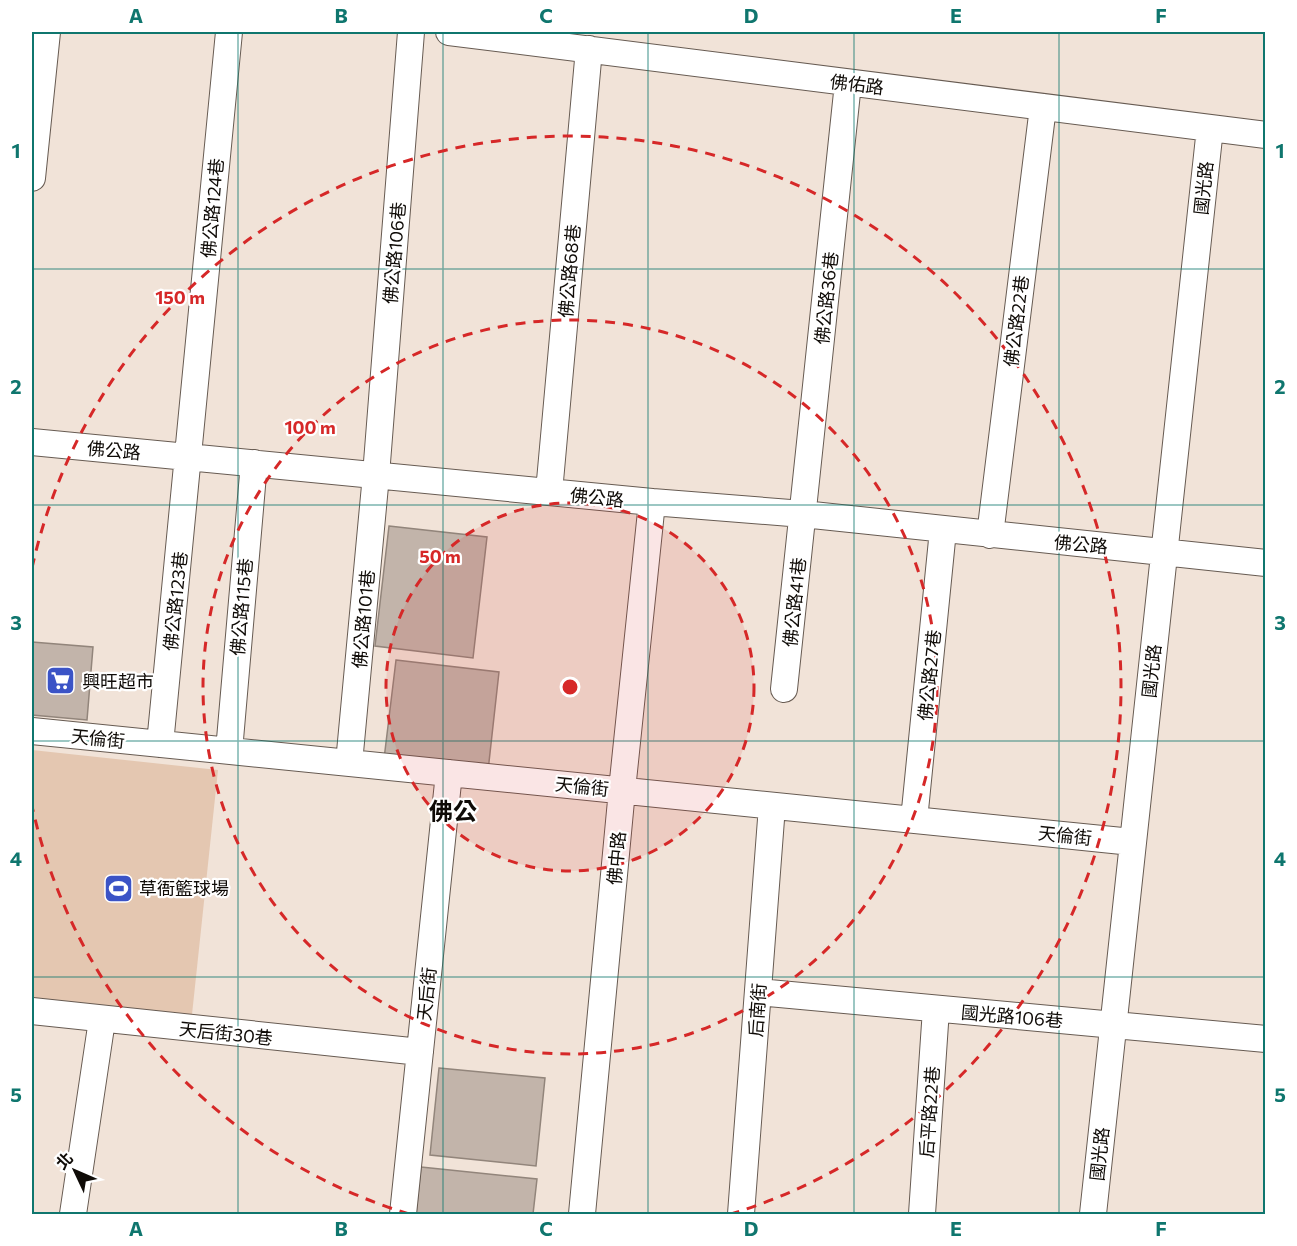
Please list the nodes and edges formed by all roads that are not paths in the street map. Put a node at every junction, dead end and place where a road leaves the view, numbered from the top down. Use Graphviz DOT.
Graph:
graph roads {
  1 [pos="47,32"];
  2 [pos="229,32"];
  3 [pos="411,32"];
  4 [pos="449,32"];
  5 [pos="532,37"];
  6 [pos="589,49"];
  7 [pos="848,82"];
  8 [pos="1043,107"];
  9 [pos="1210,128"];
  10 [pos="1266,135"];
  11 [pos="32,178"];
  12 [pos="32,442"];
  13 [pos="189,457"];
  14 [pos="254,464"];
  15 [pos="376,475"];
  16 [pos="549,492"];
  17 [pos="652,502"];
  18 [pos="803,514"];
  19 [pos="943,530"];
  20 [pos="990,535"];
  21 [pos="1163,552"];
  22 [pos="1266,563"];
  23 [pos="784,689"];
  24 [pos="32,731"];
  25 [pos="160,744"];
  26 [pos="229,751"];
  27 [pos="349,763"];
  28 [pos="449,773"];
  29 [pos="622,790"];
  30 [pos="772,806"];
  31 [pos="914,820"];
  32 [pos="1132,842"];
  33 [pos="758,992"];
  34 [pos="936,1009"];
  35 [pos="32,1011"];
  36 [pos="102,1020"];
  37 [pos="1112,1025"];
  38 [pos="1266,1039"];
  39 [pos="420,1052"];
  40 [pos="73,1215"];
  41 [pos="403,1215"];
  42 [pos="582,1215"];
  43 [pos="741,1215"];
  44 [pos="922,1215"];
  45 [pos="1093,1215"];
  1 -- 11 [label="street"];
  2 -- 13 [label="street, 佛公路124巷"];
  3 -- 15 [label="street, 佛公路106巷"];
  4 -- 5 [label="street, 佛佑路"];
  5 -- 6 [label="street, 佛佑路"];
  6 -- 7 [label="street, 佛佑路"];
  6 -- 16 [label="street, 佛公路68巷"];
  7 -- 8 [label="street, 佛佑路"];
  7 -- 18 [label="street, 佛公路36巷"];
  8 -- 9 [label="street, 佛佑路"];
  8 -- 20 [label="street, 佛公路22巷"];
  9 -- 10 [label="street, 佛佑路"];
  9 -- 21 [label="street, 國光路"];
  12 -- 13 [label="street, 佛公路"];
  13 -- 14 [label="street, 佛公路"];
  13 -- 25 [label="street, 佛公路123巷"];
  14 -- 15 [label="street, 佛公路"];
  14 -- 26 [label="street, 佛公路115巷"];
  15 -- 16 [label="street, 佛公路"];
  15 -- 27 [label="street, 佛公路101巷"];
  16 -- 17 [label="street, 佛公路"];
  17 -- 18 [label="street, 佛公路"];
  17 -- 29 [label="street, 佛中路"];
  18 -- 19 [label="street, 佛公路"];
  18 -- 23 [label="street, 佛公路41巷"];
  19 -- 20 [label="street, 佛公路"];
  19 -- 31 [label="street, 佛公路27巷"];
  20 -- 21 [label="street, 佛公路"];
  21 -- 22 [label="street, 佛公路"];
  21 -- 32 [label="street, 國光路"];
  24 -- 25 [label="street, 天倫街"];
  25 -- 26 [label="street, 天倫街"];
  26 -- 27 [label="street, 天倫街"];
  27 -- 28 [label="street, 天倫街"];
  28 -- 29 [label="street, 天倫街"];
  28 -- 39 [label="street, 天后街"];
  29 -- 30 [label="street, 天倫街"];
  29 -- 42 [label="street, 佛中路"];
  30 -- 31 [label="street, 天倫街"];
  30 -- 33 [label="street, 后南街"];
  31 -- 32 [label="street, 天倫街"];
  32 -- 37 [label="street, 國光路"];
  33 -- 34 [label="street, 國光路106巷"];
  33 -- 43 [label="street, 后南街"];
  34 -- 37 [label="street, 國光路106巷"];
  34 -- 44 [label="street, 后平路22巷"];
  35 -- 36 [label="street, 天后街30巷"];
  36 -- 39 [label="street, 天后街30巷"];
  36 -- 40 [label="street"];
  37 -- 38 [label="street, 國光路106巷"];
  37 -- 45 [label="street, 國光路"];
  39 -- 41 [label="street, 天后街"];
}
